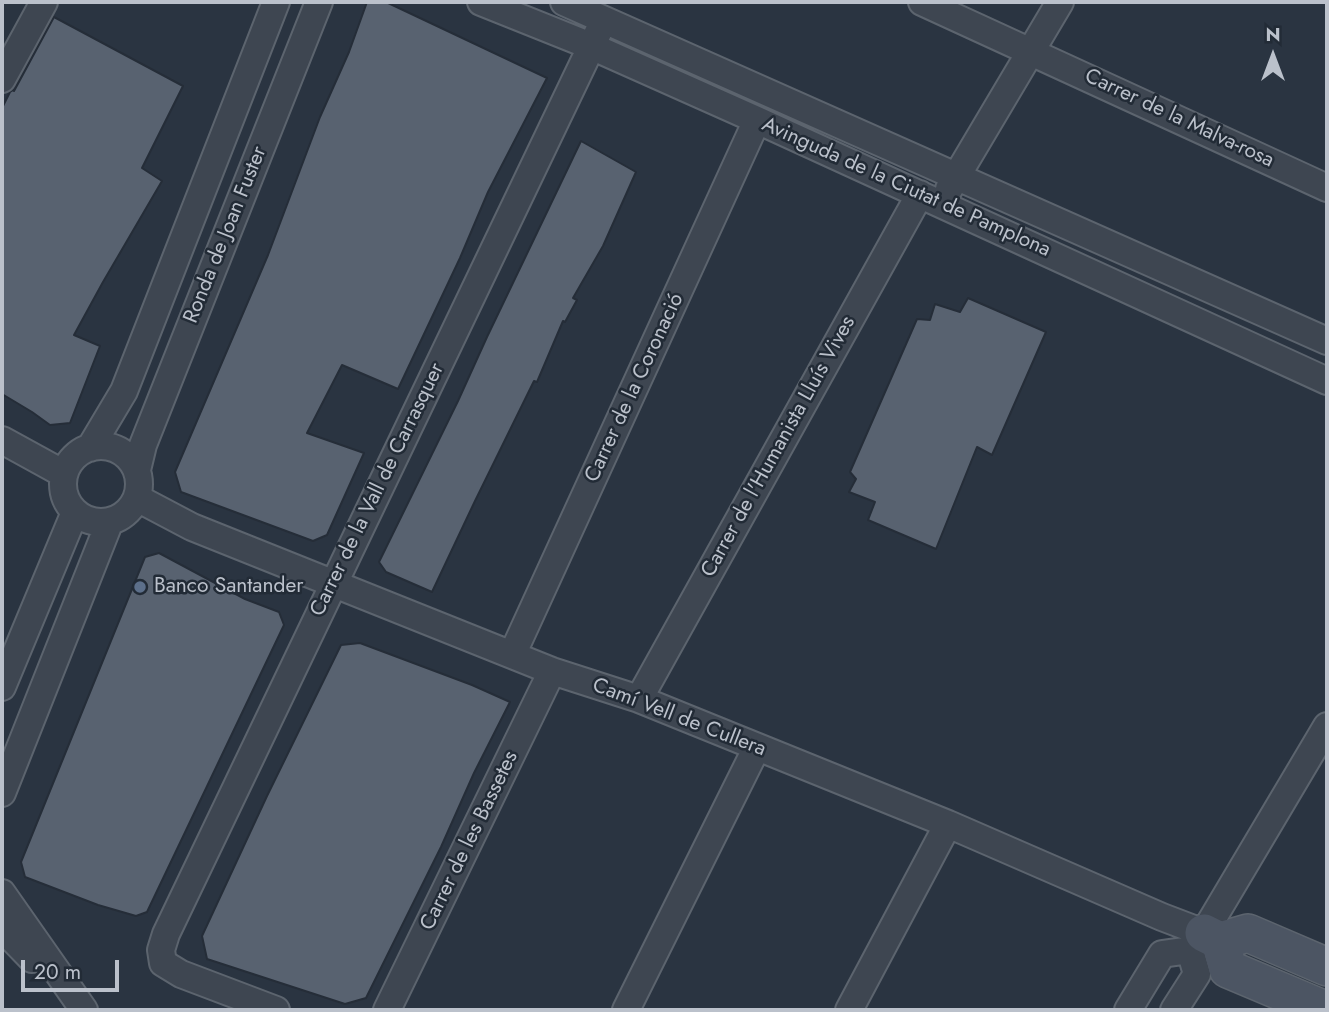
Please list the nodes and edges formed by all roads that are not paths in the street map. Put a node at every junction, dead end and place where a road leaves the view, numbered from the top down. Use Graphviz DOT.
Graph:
graph roads {
  1 [pos="44,2"];
  2 [pos="276,2"];
  3 [pos="319,2"];
  4 [pos="481,2"];
  5 [pos="564,2"];
  6 [pos="922,2"];
  7 [pos="1060,2"];
  8 [pos="604,20"];
  9 [pos="591,46"];
  10 [pos="1031,51"];
  11 [pos="2,79"];
  12 [pos="757,120"];
  13 [pos="956,176"];
  14 [pos="1327,188"];
  15 [pos="930,198"];
  16 [pos="1327,341"];
  17 [pos="1327,381"];
  18 [pos="2,440"];
  19 [pos="90,448"];
  20 [pos="137,470"];
  21 [pos="64,474"];
  22 [pos="137,498"];
  23 [pos="75,512"];
  24 [pos="110,521"];
  25 [pos="333,584"];
  26 [pos="512,655"];
  27 [pos="552,671"];
  28 [pos="2,687"];
  29 [pos="639,699"];
  30 [pos="1327,726"];
  31 [pos="757,747"];
  32 [pos="2,793"];
  33 [pos="948,824"];
  34 [pos="2,893"];
  35 [pos="2,928"];
  36 [pos="1205,941"];
  37 [pos="1327,967"];
  38 [pos="83,1010"];
  39 [pos="276,1010"];
  40 [pos="387,1010"];
  41 [pos="626,1010"];
  42 [pos="849,1010"];
  43 [pos="1128,1010"];
  44 [pos="1174,1010"];
  45 [pos="1325,1010"];
  1 -- 11 [label="street"];
  2 -- 19 [label="street, Ronda de Joan Fuster"];
  3 -- 20 [label="street, Ronda de Joan Fuster"];
  4 -- 9 [label="street, Avinguda de la Ciutat de Pamplona"];
  5 -- 8 [label="street, Avinguda de la Ciutat de Pamplona"];
  6 -- 10 [label="street, Carrer de la Malva-rosa"];
  7 -- 10 [label="street, Carrer de l'Humanista Lluís Vives"];
  8 -- 9 [label="street, Carrer de la Vall de Carrasquer"];
  8 -- 13 [label="street, Avinguda de la Ciutat de Pamplona"];
  9 -- 12 [label="street, Avinguda de la Ciutat de Pamplona"];
  9 -- 25 [label="street, Carrer de la Vall de Carrasquer"];
  10 -- 13 [label="street, Carrer de l'Humanista Lluís Vives"];
  10 -- 14 [label="street, Carrer de la Malva-rosa"];
  12 -- 15 [label="street, Avinguda de la Ciutat de Pamplona"];
  12 -- 26 [label="street, Carrer de la Coronació"];
  13 -- 15 [label="street, Carrer de l'Humanista Lluís Vives"];
  13 -- 16 [label="street, Avinguda de la Ciutat de Pamplona"];
  15 -- 17 [label="street, Avinguda de la Ciutat de Pamplona"];
  15 -- 29 [label="street, Carrer de l'Humanista Lluís Vives"];
  18 -- 21 [label="street"];
  19 -- 20 [label="street"];
  19 -- 21 [label="street"];
  20 -- 22 [label="street"];
  21 -- 23 [label="street"];
  22 -- 24 [label="street"];
  22 -- 25 [label="street, Camí Vell de Cullera"];
  23 -- 24 [label="street"];
  23 -- 28 [label="street"];
  24 -- 32 [label="street"];
  25 -- 26 [label="street, Camí Vell de Cullera"];
  25 -- 39 [label="street, Carrer de la Vall de Carrasquer"];
  26 -- 27 [label="street, Camí Vell de Cullera"];
  27 -- 29 [label="street, Camí Vell de Cullera"];
  27 -- 40 [label="street, Carrer de les Bassetes"];
  29 -- 31 [label="street, Camí Vell de Cullera"];
  30 -- 36 [label="street"];
  31 -- 33 [label="street, Camí Vell de Cullera"];
  31 -- 41 [label="street"];
  33 -- 36 [label="street, Camí Vell de Cullera"];
  33 -- 42 [label="street"];
  34 -- 38 [label="street"];
  35 -- 38 [label="street"];
  36 -- 37 [label="street"];
  36 -- 43 [label="street"];
  36 -- 44 [label="street"];
  36 -- 45 [label="street"];
}
